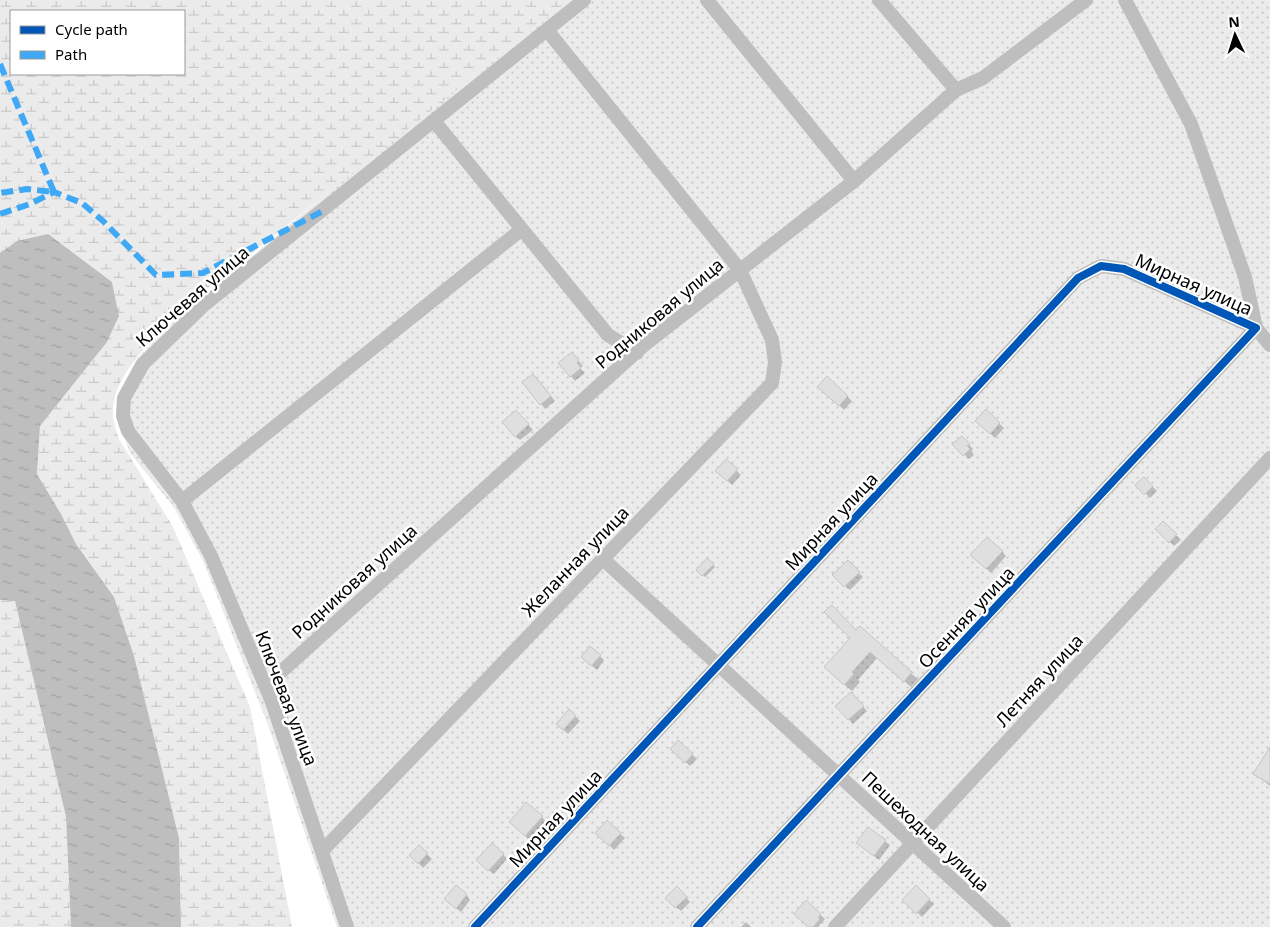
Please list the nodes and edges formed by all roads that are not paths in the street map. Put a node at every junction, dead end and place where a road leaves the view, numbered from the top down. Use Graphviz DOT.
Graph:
graph roads {
  1 [pos="584,0"];
  2 [pos="707,0"];
  3 [pos="879,0"];
  4 [pos="1086,0"];
  5 [pos="1125,0"];
  6 [pos="547,30"];
  7 [pos="956,90"];
  8 [pos="434,121"];
  9 [pos="854,181"];
  10 [pos="522,229"];
  11 [pos="740,270"];
  12 [pos="1256,328"];
  13 [pos="1270,345"];
  14 [pos="637,353"];
  15 [pos="1270,458"];
  16 [pos="182,501"];
  17 [pos="603,559"];
  18 [pos="718,665"];
  19 [pos="273,679"];
  20 [pos="838,775"];
  21 [pos="913,844"];
  22 [pos="322,851"];
  23 [pos="347,927"];
  24 [pos="475,927"];
  25 [pos="697,927"];
  26 [pos="835,927"];
  27 [pos="1004,927"];
  1 -- 6 [label="street, Ключевая улица"];
  2 -- 9 [label="street"];
  3 -- 7 [label="street"];
  4 -- 7 [label="street, Родниковая улица"];
  5 -- 12 [label="street"];
  6 -- 8 [label="street, Ключевая улица"];
  6 -- 11 [label="street, Желанная улица"];
  7 -- 9 [label="street, Родниковая улица"];
  8 -- 10 [label="street"];
  8 -- 16 [label="street, Ключевая улица"];
  9 -- 11 [label="street, Родниковая улица"];
  10 -- 14 [label="street"];
  10 -- 16 [label="street"];
  11 -- 14 [label="street, Родниковая улица"];
  11 -- 17 [label="street, Желанная улица"];
  12 -- 13 [label="street"];
  12 -- 18 [label="street, Мирная улица"];
  12 -- 20 [label="street, Осенняя улица"];
  14 -- 19 [label="street, Родниковая улица"];
  15 -- 21 [label="street, Летняя улица"];
  16 -- 22 [label="street, Ключевая улица"];
  17 -- 18 [label="street, Пешеходная улица"];
  17 -- 22 [label="street, Желанная улица"];
  18 -- 20 [label="street, Пешеходная улица"];
  18 -- 24 [label="street, Мирная улица"];
  20 -- 21 [label="street, Пешеходная улица"];
  20 -- 25 [label="street, Осенняя улица"];
  21 -- 26 [label="street, Летняя улица"];
  21 -- 27 [label="street, Пешеходная улица"];
  22 -- 23 [label="street, Ключевая улица"];
}
